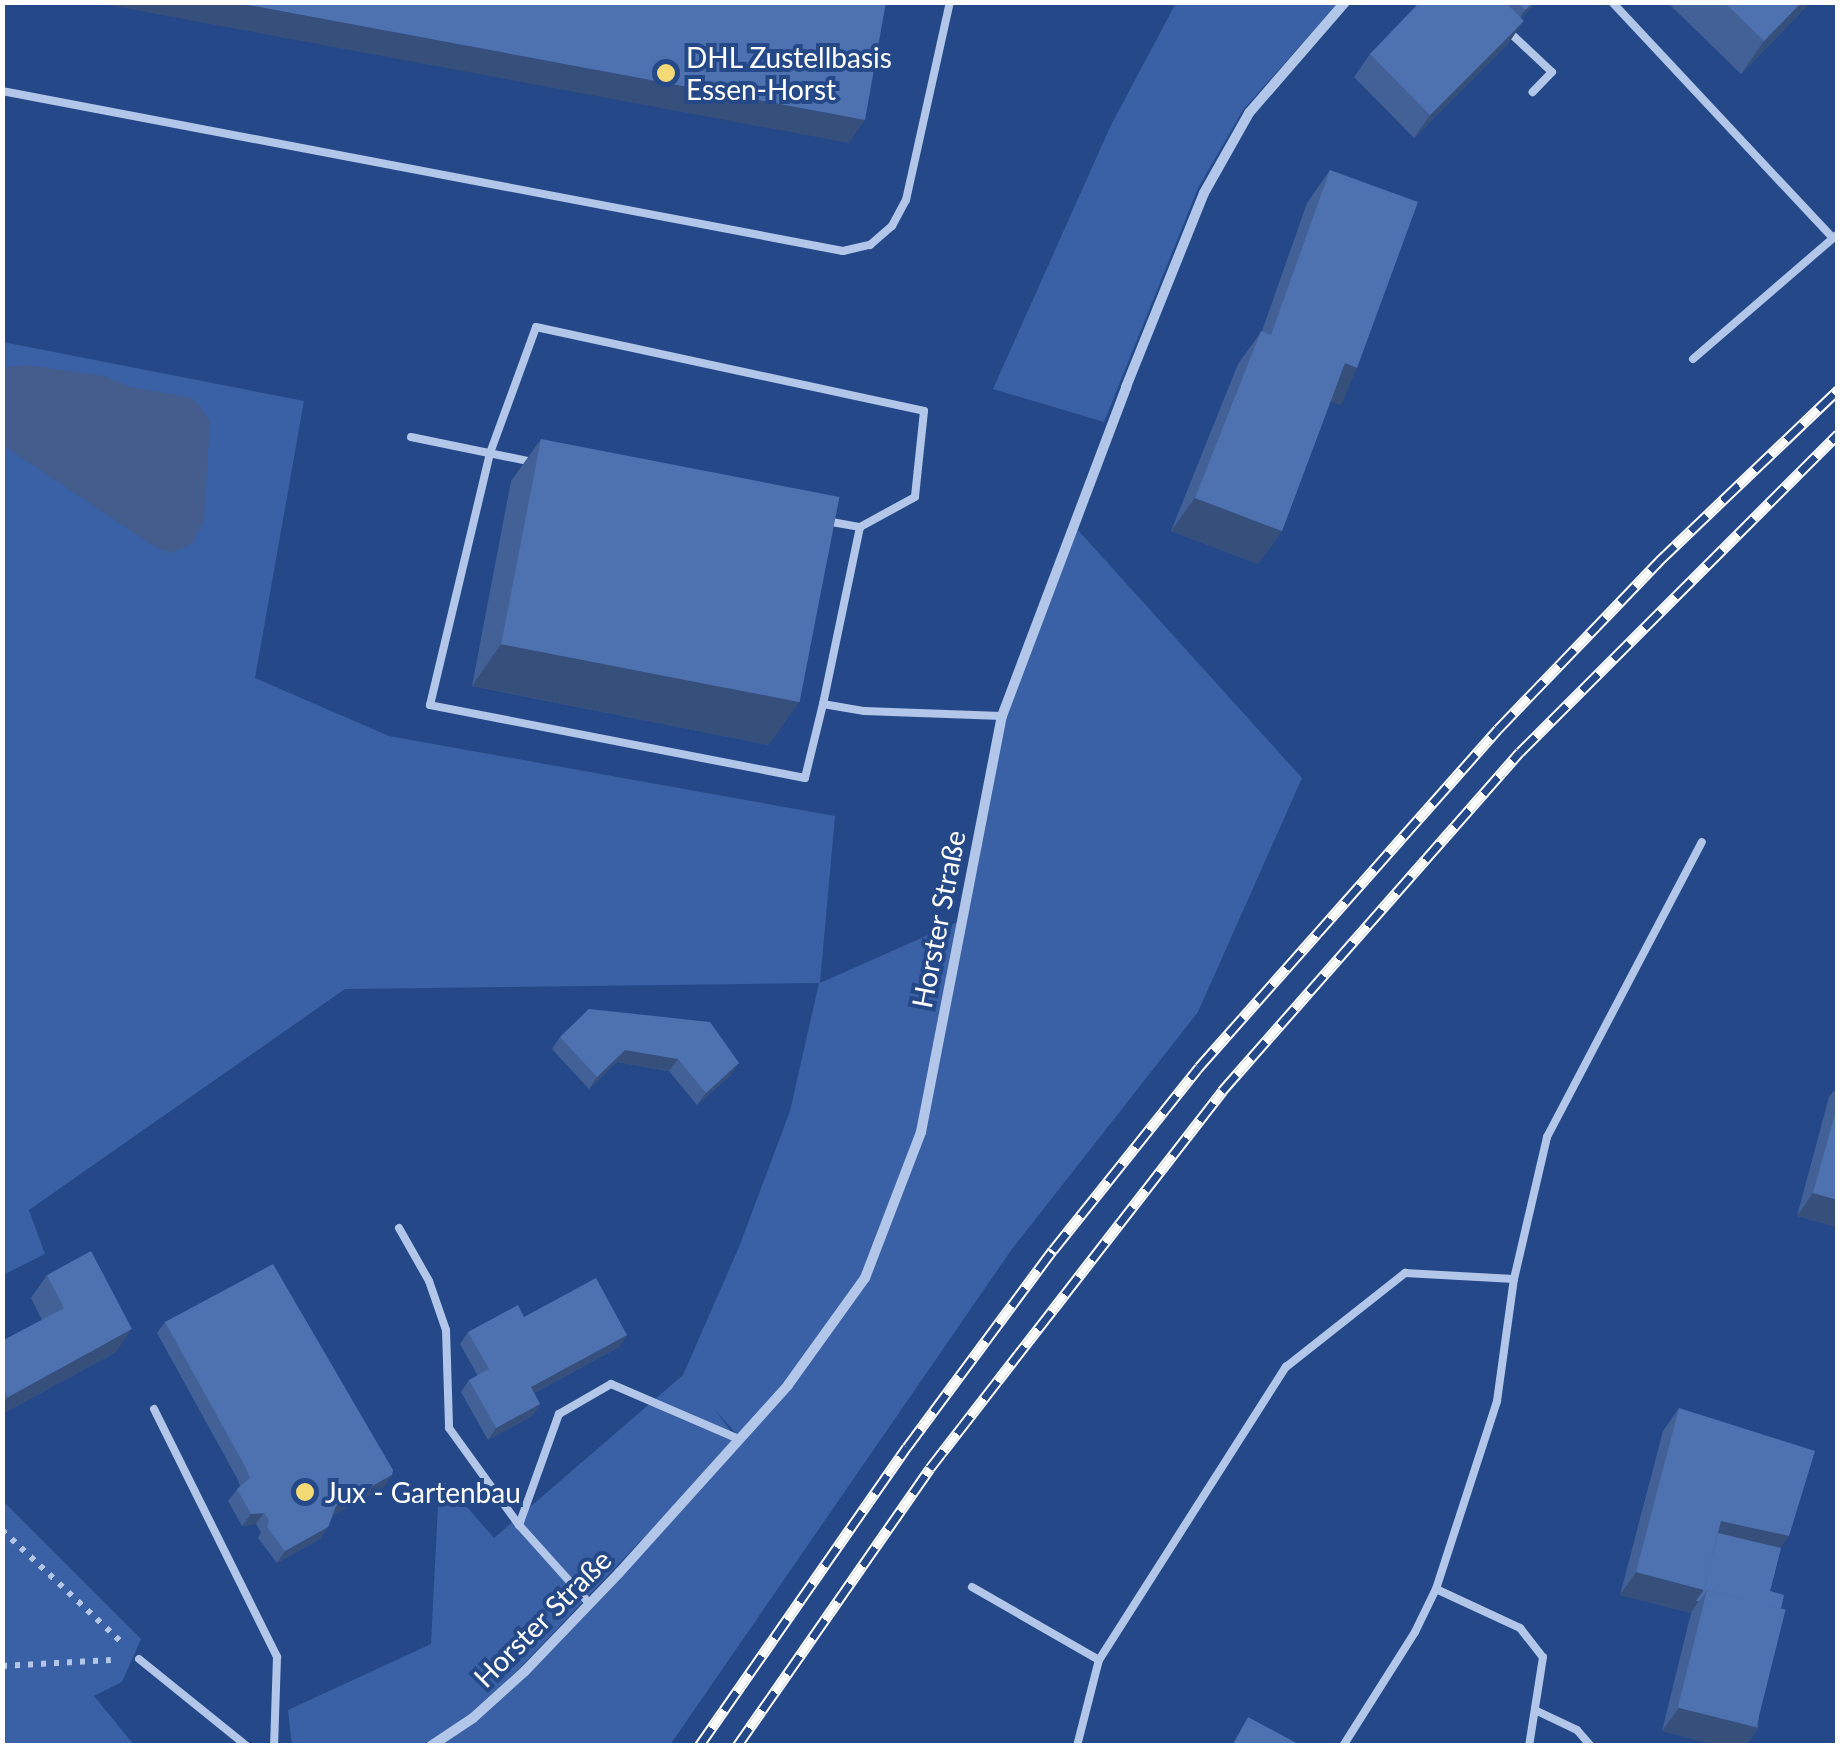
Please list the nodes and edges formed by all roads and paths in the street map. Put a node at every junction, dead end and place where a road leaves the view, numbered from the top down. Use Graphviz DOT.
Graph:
graph roads {
  1 [pos="950,2"];
  2 [pos="1345,2"];
  3 [pos="1612,2"];
  4 [pos="1502,26"];
  5 [pos="2,91"];
  6 [pos="1532,92"];
  7 [pos="1835,236"];
  8 [pos="1693,359"];
  9 [pos="411,437"];
  10 [pos="490,453"];
  11 [pos="548,465"];
  12 [pos="821,520"];
  13 [pos="860,528"];
  14 [pos="822,704"];
  15 [pos="1002,716"];
  16 [pos="1702,842"];
  17 [pos="399,1228"];
  18 [pos="1514,1279"];
  19 [pos="154,1409"];
  20 [pos="739,1439"];
  21 [pos="518,1525"];
  22 [pos="2,1530"];
  23 [pos="972,1587"];
  24 [pos="1436,1589"];
  25 [pos="590,1603"];
  26 [pos="139,1659"];
  27 [pos="1099,1660"];
  28 [pos="2,1666"];
  29 [pos="1538,1711"];
  30 [pos="247,1746"];
  31 [pos="274,1746"];
  32 [pos="431,1746"];
  33 [pos="1077,1746"];
  34 [pos="1343,1746"];
  35 [pos="1529,1746"];
  36 [pos="1591,1746"];
  1 -- 5 [label="lane"];
  2 -- 15 [label="street, Horster Straße"];
  3 -- 7 [label="lane"];
  4 -- 6 [label="lane"];
  7 -- 8 [label="lane"];
  9 -- 10 [label="lane"];
  10 -- 11 [label="lane"];
  10 -- 13 [label="lane"];
  10 -- 14 [label="lane"];
  12 -- 13 [label="lane"];
  13 -- 14 [label="lane"];
  14 -- 15 [label="lane"];
  15 -- 20 [label="street, Horster Straße"];
  16 -- 18 [label="lane"];
  17 -- 21 [label="lane"];
  18 -- 24 [label="lane"];
  18 -- 27 [label="lane"];
  19 -- 31 [label="lane"];
  20 -- 21 [label="lane"];
  20 -- 25 [label="street, Horster Straße"];
  21 -- 25 [label="lane"];
  22 -- 26 [label="path"];
  23 -- 27 [label="lane"];
  24 -- 29 [label="lane"];
  24 -- 34 [label="lane"];
  25 -- 32 [label="street, Horster Straße"];
  26 -- 28 [label="path"];
  26 -- 30 [label="lane"];
  27 -- 33 [label="lane"];
  29 -- 35 [label="lane"];
  29 -- 36 [label="lane"];
}
